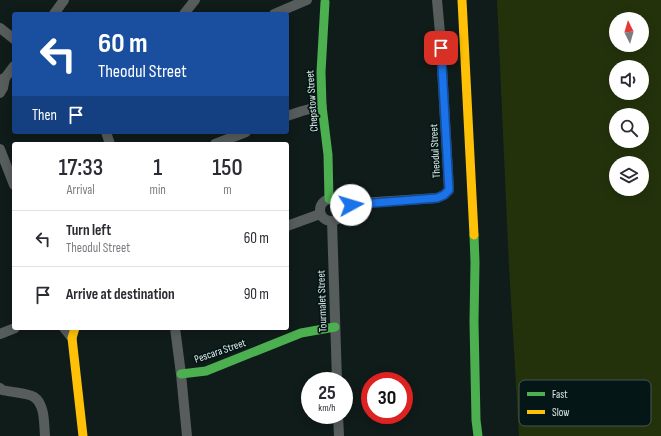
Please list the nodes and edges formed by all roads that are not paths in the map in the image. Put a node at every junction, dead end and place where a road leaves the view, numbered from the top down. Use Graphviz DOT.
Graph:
graph roads {
  1 [pos="64,0"];
  2 [pos="195,0"];
  3 [pos="307,0"];
  4 [pos="437,0"];
  5 [pos="462,0"];
  6 [pos="324,1"];
  7 [pos="55,12"];
  8 [pos="186,12"];
  9 [pos="279,12"];
  10 [pos="0,28"];
  11 [pos="12,37"];
  12 [pos="12,68"];
  13 [pos="2,79"];
  14 [pos="0,93"];
  15 [pos="322,106"];
  16 [pos="289,115"];
  17 [pos="241,134"];
  18 [pos="220,142"];
  19 [pos="0,150"];
  20 [pos="12,180"];
  21 [pos="329,199"];
  22 [pos="341,207"];
  23 [pos="320,214"];
  24 [pos="332,221"];
  25 [pos="289,225"];
  26 [pos="335,327"];
  27 [pos="12,329"];
  28 [pos="66,330"];
  29 [pos="74,330"];
  30 [pos="175,330"];
  31 [pos="0,334"];
  32 [pos="72,338"];
  33 [pos="337,372"];
  34 [pos="181,374"];
  35 [pos="0,388"];
  36 [pos="338,424"];
  37 [pos="45,436"];
  38 [pos="83,436"];
  39 [pos="186,436"];
  40 [pos="339,436"];
  41 [pos="478,436"];
  1 -- 7 [label="street"];
  2 -- 8 [label="street"];
  3 -- 9 [label="street"];
  4 -- 22 [label="street, Theodul Street"];
  5 -- 41 [label="street"];
  6 -- 15 [label="street, Chepstow Street"];
  10 -- 11 [label="street"];
  12 -- 13 [label="street"];
  13 -- 14 [label="street"];
  15 -- 16 [label="street"];
  15 -- 21 [label="street, Chepstow Street"];
  17 -- 18 [label="street"];
  19 -- 20 [label="street"];
  21 -- 22 [label="street"];
  21 -- 23 [label="street"];
  22 -- 24 [label="street"];
  23 -- 24 [label="street"];
  23 -- 25 [label="street"];
  24 -- 26 [label="street, Tourmalet Street"];
  26 -- 33 [label="street, Tourmalet Street"];
  26 -- 34 [label="street, Pescara Street"];
  27 -- 31 [label="street"];
  28 -- 32 [label="street"];
  29 -- 32 [label="street"];
  30 -- 34 [label="street"];
  32 -- 38 [label="street"];
  34 -- 39 [label="street"];
  35 -- 37 [label="street"];
  36 -- 40 [label="street"];
}
